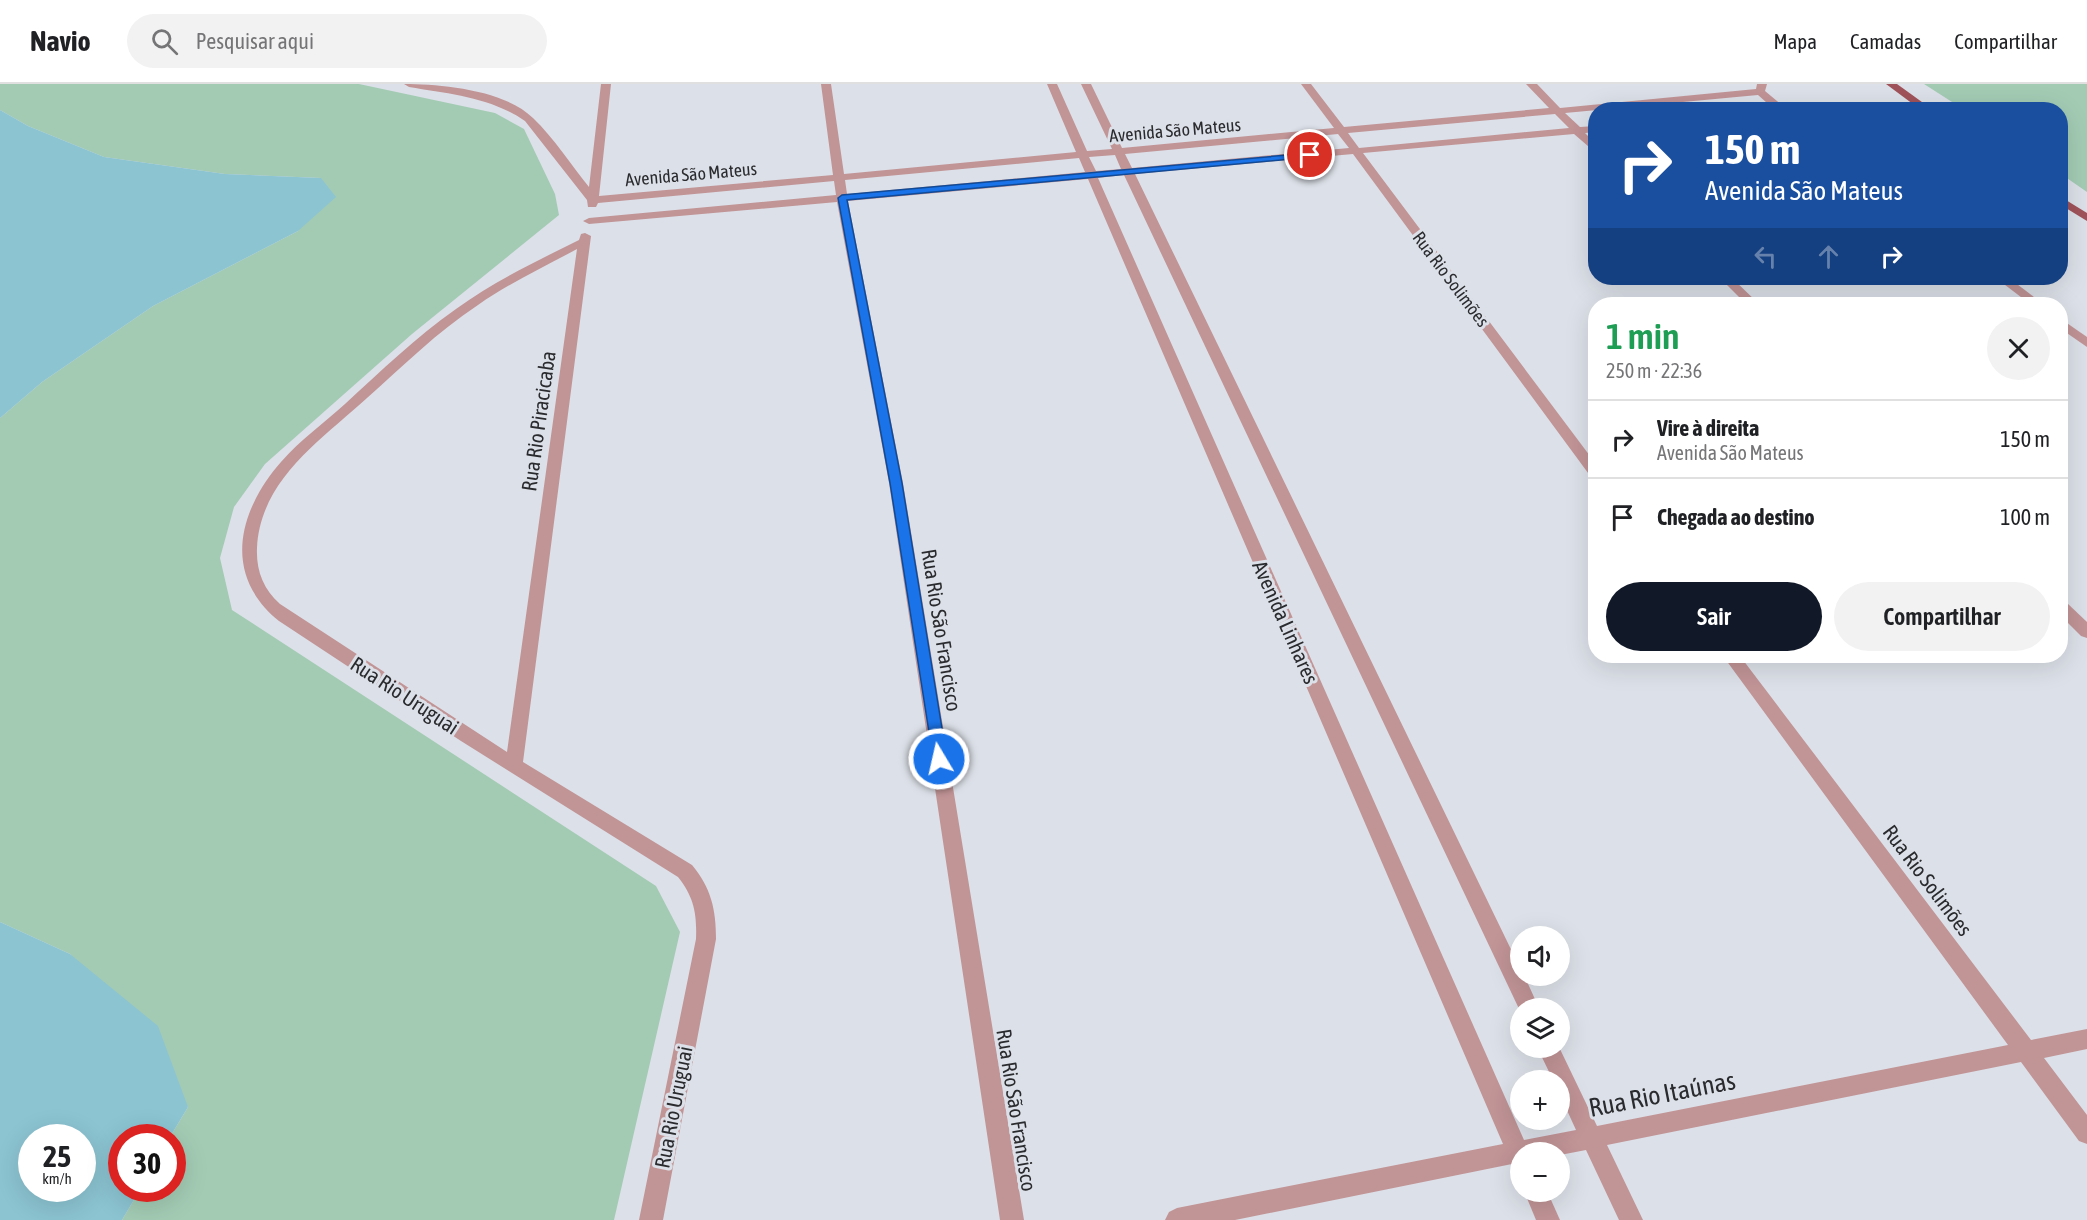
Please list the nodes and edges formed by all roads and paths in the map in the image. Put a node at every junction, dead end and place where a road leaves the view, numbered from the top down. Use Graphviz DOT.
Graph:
graph roads {
  1 [pos="409,84"];
  2 [pos="606,84"];
  3 [pos="826,84"];
  4 [pos="1052,84"];
  5 [pos="1086,84"];
  6 [pos="1306,84"];
  7 [pos="1531,84"];
  8 [pos="1891,84"];
  9 [pos="1761,88"];
  10 [pos="1637,102"];
  11 [pos="1770,102"];
  12 [pos="1917,102"];
  13 [pos="1588,108"];
  14 [pos="1557,111"];
  15 [pos="1588,130"];
  16 [pos="1341,131"];
  17 [pos="1577,131"];
  18 [pos="1588,142"];
  19 [pos="1355,151"];
  20 [pos="1118,152"];
  21 [pos="1081,155"];
  22 [pos="1127,172"];
  23 [pos="1090,175"];
  24 [pos="840,177"];
  25 [pos="842,198"];
  26 [pos="593,200"];
  27 [pos="2068,205"];
  28 [pos="2087,218"];
  29 [pos="589,221"];
  30 [pos="583,243"];
  31 [pos="1733,285"];
  32 [pos="2011,285"];
  33 [pos="1746,297"];
  34 [pos="2028,297"];
  35 [pos="2068,328"];
  36 [pos="2087,343"];
  37 [pos="1588,463"];
  38 [pos="2068,614"];
  39 [pos="2087,632"];
  40 [pos="1736,663"];
  41 [pos="514,764"];
  42 [pos="1524,998"];
  43 [pos="2087,1039"];
  44 [pos="2026,1051"];
  45 [pos="1553,1058"];
  46 [pos="2087,1133"];
  47 [pos="1591,1138"];
  48 [pos="1513,1142"];
  49 [pos="1570,1143"];
  50 [pos="1510,1157"];
  51 [pos="1540,1202"];
  52 [pos="651,1220"];
  53 [pos="1012,1220"];
  54 [pos="1177,1220"];
  55 [pos="1548,1220"];
  56 [pos="1631,1220"];
  1 -- 26 [label="street"];
  2 -- 26 [label="street, Rua Rio Piracicaba"];
  3 -- 24 [label="street, Rua Rio São Francisco"];
  4 -- 21 [label="street, Avenida Linhares"];
  5 -- 20 [label="street"];
  6 -- 16 [label="street, Rua Rio Solimões"];
  7 -- 14 [label="street"];
  8 -- 12 [label="main road"];
  9 -- 10 [label="street, Avenida São Mateus"];
  9 -- 11 [label="street"];
  13 -- 14 [label="street, Avenida São Mateus"];
  14 -- 16 [label="street, Avenida São Mateus"];
  14 -- 17 [label="street"];
  15 -- 17 [label="street, Avenida São Mateus"];
  16 -- 19 [label="street, Rua Rio Solimões"];
  16 -- 20 [label="street, Avenida São Mateus"];
  17 -- 18 [label="street"];
  17 -- 19 [label="street, Avenida São Mateus"];
  19 -- 22 [label="street, Avenida São Mateus"];
  19 -- 37 [label="street, Rua Rio Solimões"];
  20 -- 21 [label="street, Avenida São Mateus"];
  20 -- 22 [label="street"];
  21 -- 23 [label="street, Avenida Linhares"];
  21 -- 24 [label="street, Avenida São Mateus"];
  22 -- 23 [label="street, Avenida São Mateus"];
  22 -- 42 [label="street"];
  23 -- 25 [label="street, Avenida São Mateus"];
  23 -- 48 [label="street, Avenida Linhares"];
  24 -- 25 [label="street, Rua Rio São Francisco"];
  24 -- 26 [label="street, Avenida São Mateus"];
  25 -- 29 [label="street, Avenida São Mateus"];
  25 -- 53 [label="street, Rua Rio São Francisco"];
  26 -- 29 [label="street, Rua Rio Piracicaba"];
  27 -- 28 [label="main road"];
  29 -- 30 [label="street, Rua Rio Piracicaba"];
  30 -- 41 [label="street, Rua Rio Piracicaba"];
  30 -- 41 [label="street, Rua Rio Uruguai"];
  31 -- 33 [label="street"];
  32 -- 34 [label="street"];
  35 -- 36 [label="street"];
  38 -- 39 [label="street"];
  40 -- 44 [label="street, Rua Rio Solimões"];
  41 -- 52 [label="street, Rua Rio Uruguai"];
  43 -- 44 [label="street, Rua Rio Itaúnas"];
  44 -- 46 [label="street, Rua Rio Solimões"];
  44 -- 47 [label="street, Rua Rio Itaúnas"];
  45 -- 47 [label="street"];
  47 -- 49 [label="street, Rua Rio Itaúnas"];
  47 -- 56 [label="street"];
  50 -- 54 [label="street, Rua Rio Itaúnas"];
  51 -- 55 [label="street"];
}
